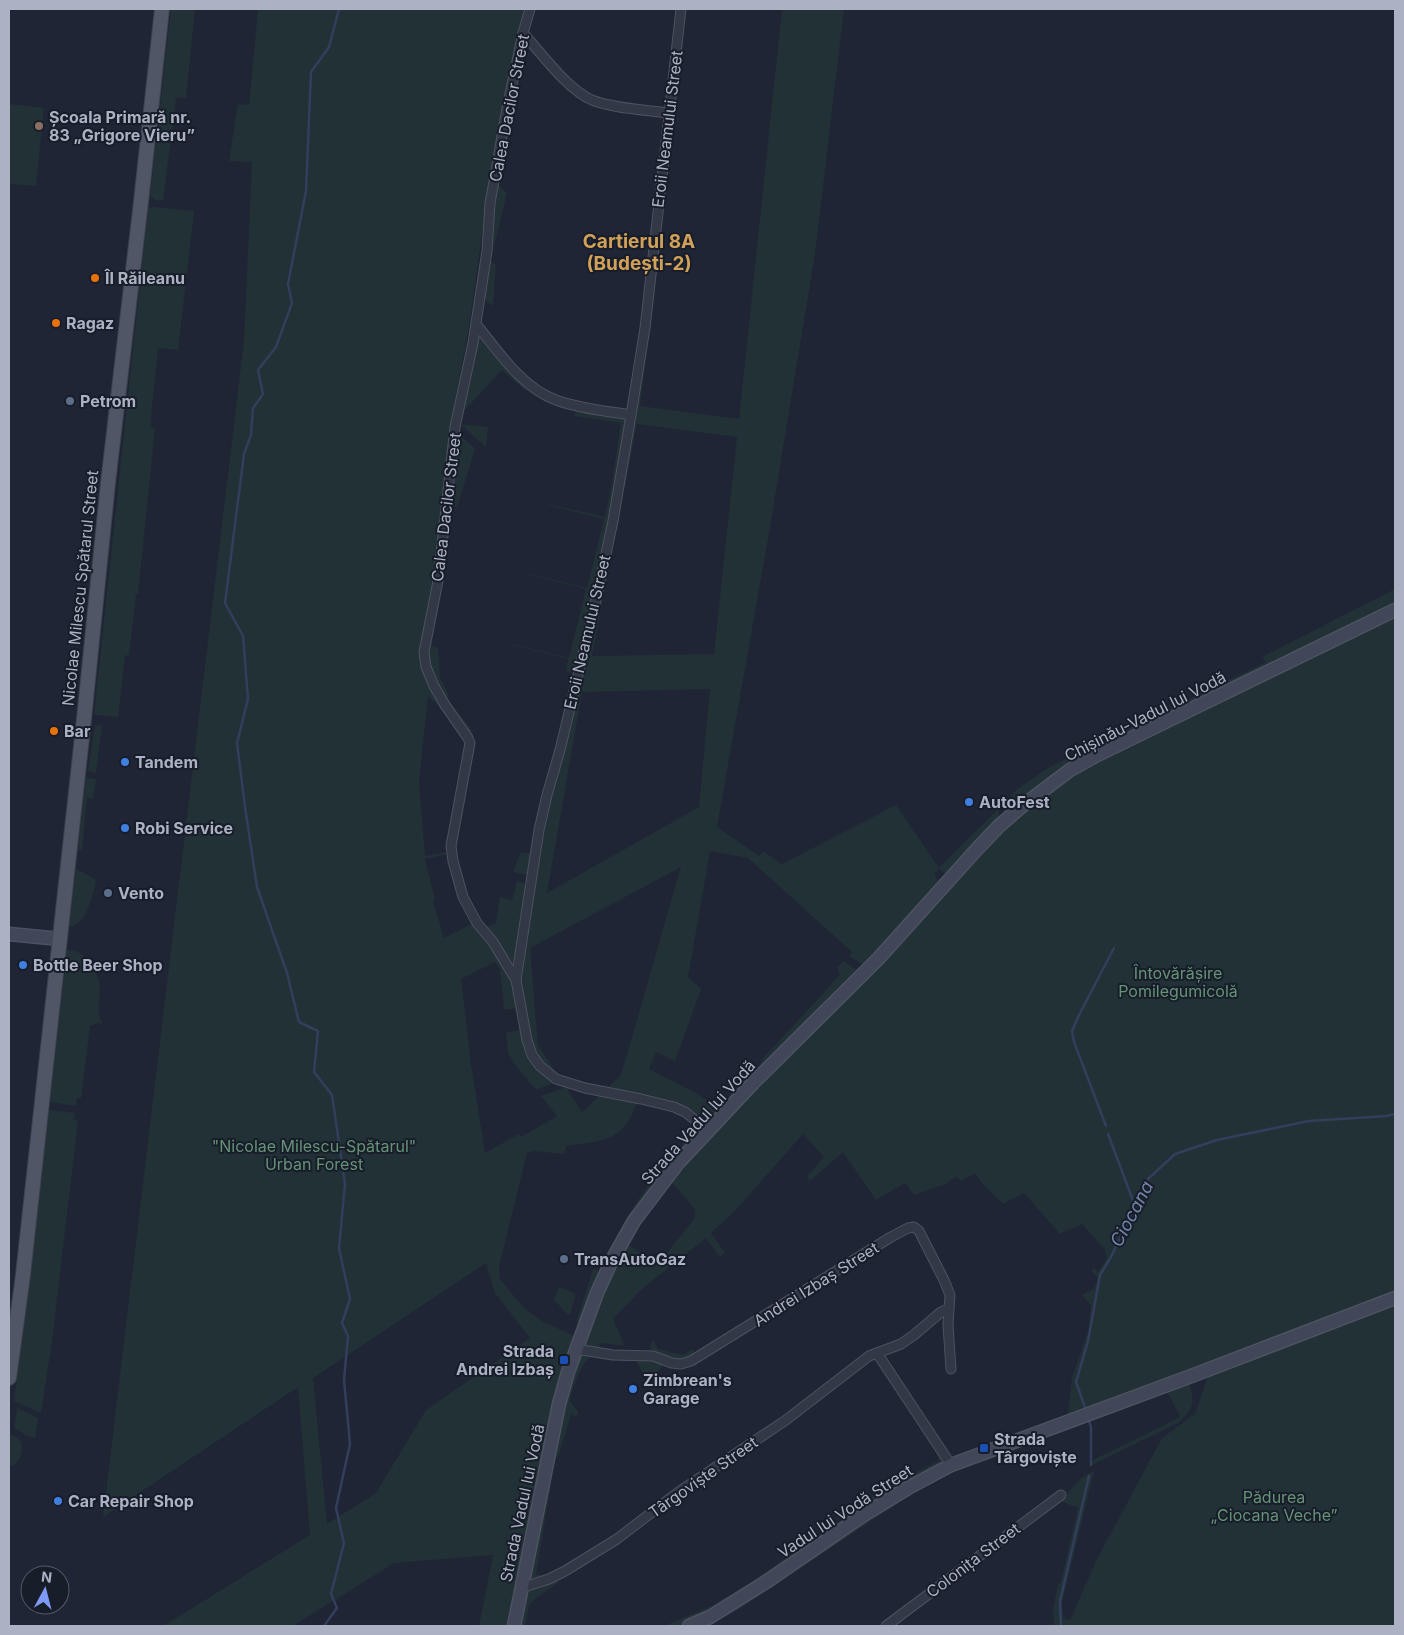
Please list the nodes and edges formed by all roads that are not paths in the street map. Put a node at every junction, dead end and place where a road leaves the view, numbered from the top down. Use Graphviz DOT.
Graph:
graph roads {
  1 [pos="162,9"];
  2 [pos="530,9"];
  3 [pos="681,9"];
  4 [pos="523,33"];
  5 [pos="668,113"];
  6 [pos="476,324"];
  7 [pos="632,415"];
  8 [pos="1395,610"];
  9 [pos="9,934"];
  10 [pos="60,939"];
  11 [pos="878,960"];
  12 [pos="516,980"];
  13 [pos="708,1130"];
  14 [pos="1395,1298"];
  15 [pos="948,1309"];
  16 [pos="576,1349"];
  17 [pos="877,1353"];
  18 [pos="951,1369"];
  19 [pos="9,1378"];
  20 [pos="951,1465"];
  21 [pos="1061,1495"];
  22 [pos="521,1588"];
  23 [pos="514,1626"];
  24 [pos="689,1626"];
  25 [pos="886,1626"];
  1 -- 10 [label="main road, Nicolae Milescu Spătarul Street"];
  2 -- 4 [label="street, Calea Dacilor Street"];
  3 -- 5 [label="street, Eroii Neamului Street"];
  4 -- 5 [label="street"];
  4 -- 6 [label="street, Calea Dacilor Street"];
  5 -- 7 [label="street, Eroii Neamului Street"];
  6 -- 7 [label="street"];
  6 -- 12 [label="street, Calea Dacilor Street"];
  7 -- 12 [label="street, Eroii Neamului Street"];
  8 -- 11 [label="main road, Chișinău-Vadul lui Vodă"];
  9 -- 10 [label="main road"];
  10 -- 19 [label="main road, Nicolae Milescu Spătarul Street"];
  11 -- 13 [label="main road, Strada Vadul lui Vodă"];
  12 -- 13 [label="street, Eroii Neamului Street"];
  13 -- 16 [label="main road, Strada Vadul lui Vodă"];
  14 -- 20 [label="main road, Vadul lui Vodă Street"];
  15 -- 16 [label="street, Andrei Izbaș Street"];
  15 -- 17 [label="street, Târgoviște Street"];
  15 -- 18 [label="street, Andrei Izbaș Street"];
  16 -- 22 [label="main road, Strada Vadul lui Vodă"];
  17 -- 20 [label="street"];
  17 -- 22 [label="street, Târgoviște Street"];
  20 -- 24 [label="main road, Vadul lui Vodă Street"];
  21 -- 25 [label="street, Colonița Street"];
  22 -- 23 [label="main road, Strada Vadul lui Vodă"];
}
